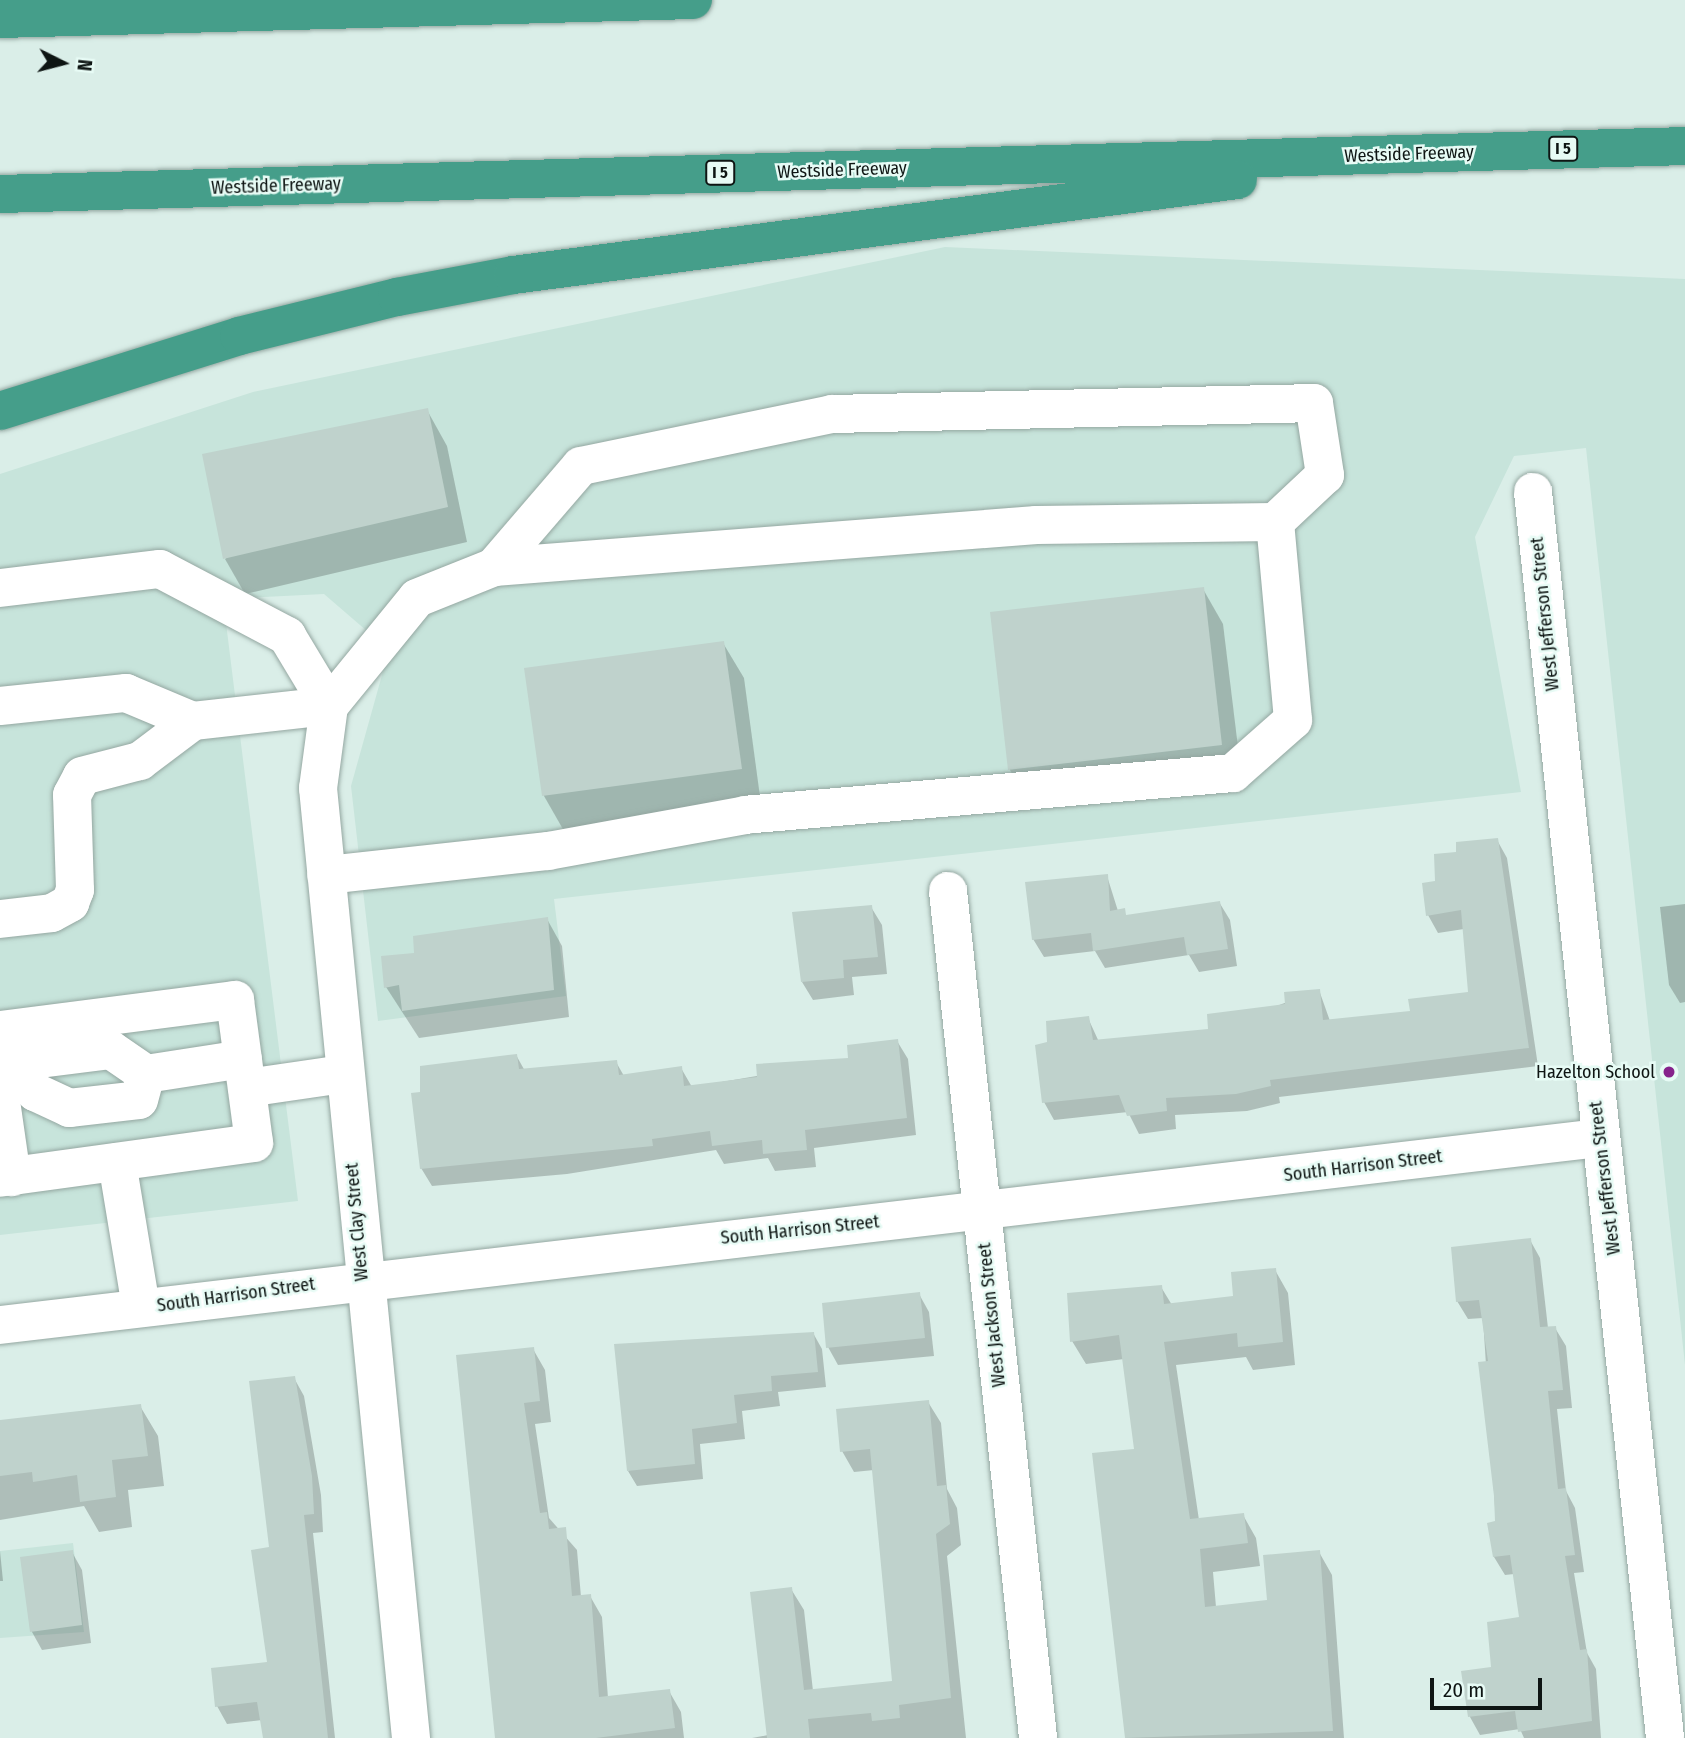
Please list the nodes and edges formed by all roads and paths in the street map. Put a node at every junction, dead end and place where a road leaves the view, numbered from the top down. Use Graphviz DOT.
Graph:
graph roads {
  1 [pos="692,0"];
  2 [pos="0,19"];
  3 [pos="1685,146"];
  4 [pos="1441,153"];
  5 [pos="0,194"];
  6 [pos="0,411"];
  7 [pos="1533,492"];
  8 [pos="1275,522"];
  9 [pos="494,567"];
  10 [pos="0,588"];
  11 [pos="0,706"];
  12 [pos="330,706"];
  13 [pos="193,720"];
  14 [pos="326,875"];
  15 [pos="948,891"];
  16 [pos="0,919"];
  17 [pos="2,1063"];
  18 [pos="146,1074"];
  19 [pos="245,1074"];
  20 [pos="344,1074"];
  21 [pos="1600,1138"];
  22 [pos="117,1162"];
  23 [pos="6,1177"];
  24 [pos="981,1210"];
  25 [pos="362,1278"];
  26 [pos="141,1307"];
  27 [pos="0,1325"];
  28 [pos="411,1738"];
  29 [pos="1038,1738"];
  30 [pos="1665,1738"];
  1 -- 2 [label="highway"];
  3 -- 4 [label="highway, Westside Freeway / I 5"];
  4 -- 5 [label="highway, Westside Freeway / I 5"];
  4 -- 6 [label="highway"];
  7 -- 21 [label="street, West Jefferson Street"];
  8 -- 9 [label="street"];
  8 -- 9 [label="street"];
  8 -- 14 [label="street"];
  9 -- 12 [label="street"];
  10 -- 12 [label="street"];
  11 -- 13 [label="street"];
  12 -- 13 [label="street"];
  12 -- 14 [label="street, West Clay Street"];
  13 -- 16 [label="street"];
  14 -- 20 [label="street, West Clay Street"];
  15 -- 24 [label="street, West Jackson Street"];
  17 -- 18 [label="street"];
  17 -- 18 [label="street"];
  17 -- 19 [label="street"];
  17 -- 23 [label="street"];
  18 -- 19 [label="street"];
  19 -- 20 [label="street"];
  19 -- 22 [label="street"];
  20 -- 25 [label="street, West Clay Street"];
  21 -- 24 [label="street, South Harrison Street"];
  21 -- 30 [label="street, West Jefferson Street"];
  22 -- 23 [label="street"];
  22 -- 26 [label="street"];
  24 -- 25 [label="street, South Harrison Street"];
  24 -- 29 [label="street, West Jackson Street"];
  25 -- 26 [label="street, South Harrison Street"];
  25 -- 28 [label="street, West Clay Street"];
  26 -- 27 [label="street, South Harrison Street"];
}
